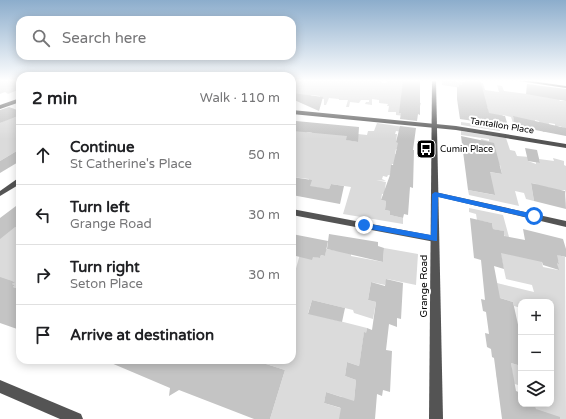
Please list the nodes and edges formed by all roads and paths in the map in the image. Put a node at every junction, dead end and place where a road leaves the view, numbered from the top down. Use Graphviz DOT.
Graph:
graph roads {
  1 [pos="434,100"];
  2 [pos="16,101"];
  3 [pos="0,107"];
  4 [pos="296,112"];
  5 [pos="434,125"];
  6 [pos="566,146"];
  7 [pos="16,184"];
  8 [pos="0,194"];
  9 [pos="435,194"];
  10 [pos="296,213"];
  11 [pos="566,224"];
  12 [pos="435,239"];
  13 [pos="0,386"];
  14 [pos="76,419"];
  15 [pos="436,419"];
  1 -- 5 [label="street, Grange Road"];
  2 -- 3 [label="street"];
  4 -- 5 [label="street"];
  5 -- 6 [label="street, Tantallon Place"];
  5 -- 9 [label="street, Grange Road"];
  7 -- 8 [label="street"];
  9 -- 11 [label="street"];
  9 -- 12 [label="street, Grange Road"];
  10 -- 12 [label="street"];
  12 -- 15 [label="street, Grange Road"];
  13 -- 14 [label="street"];
}
